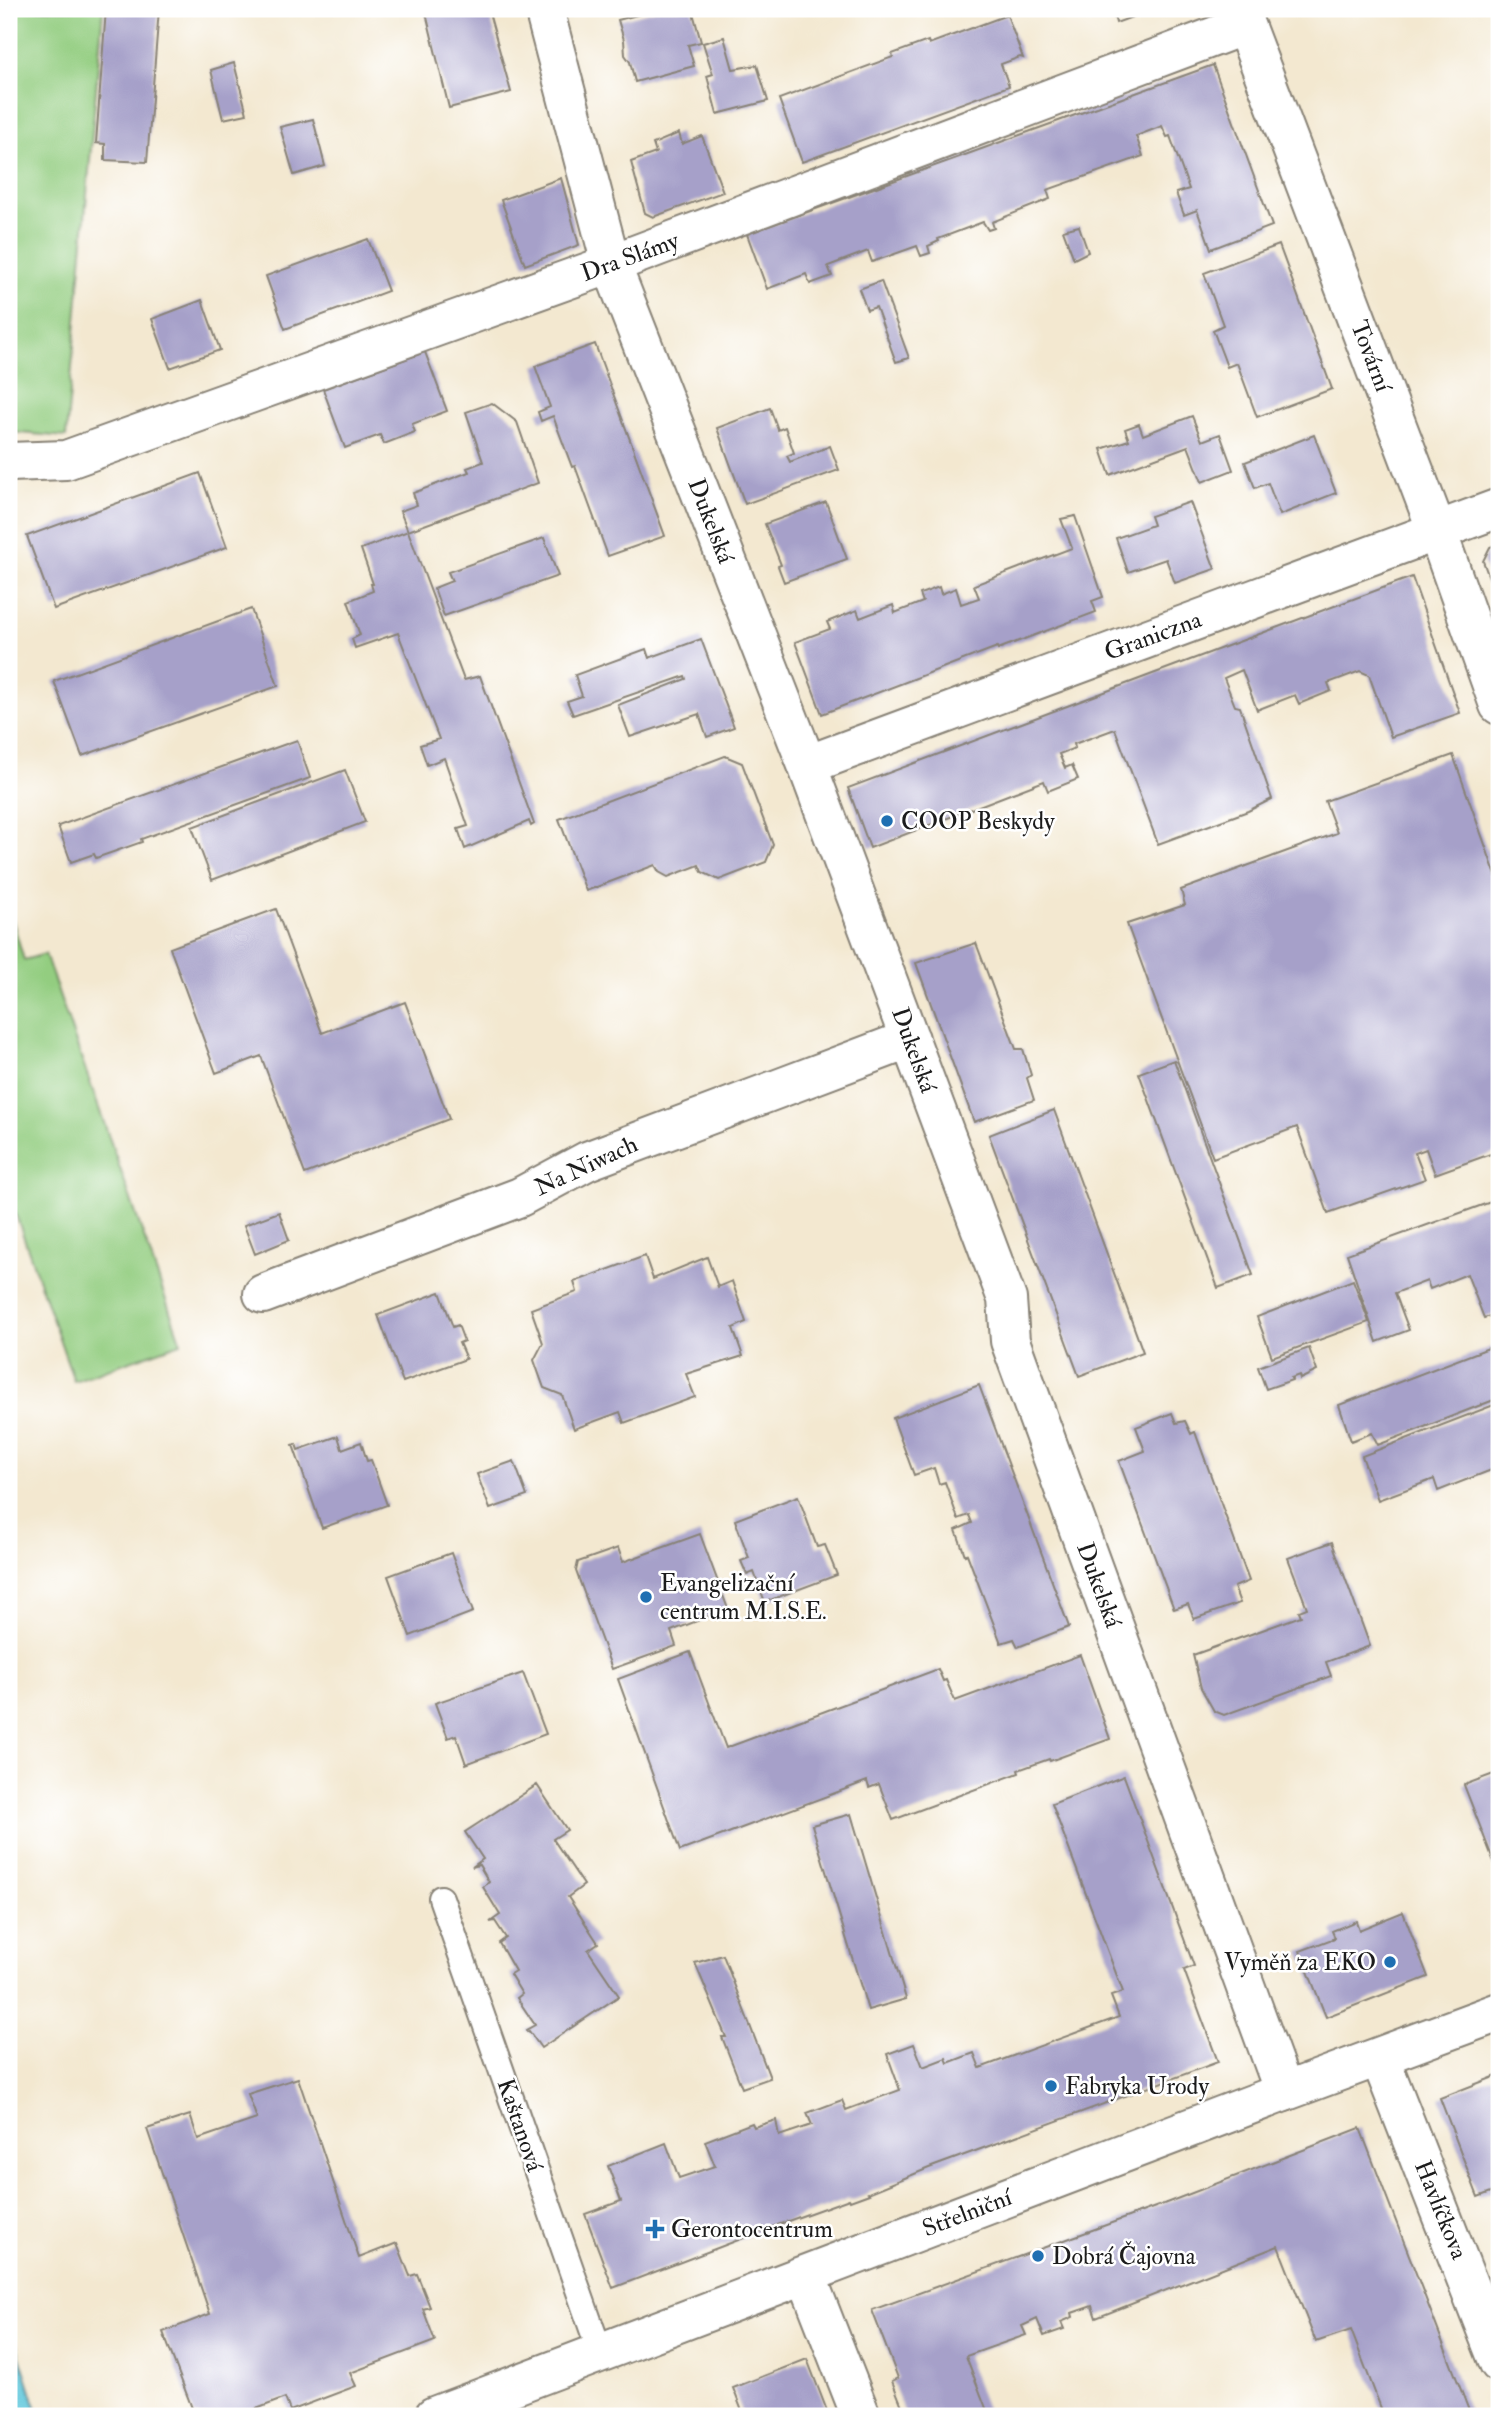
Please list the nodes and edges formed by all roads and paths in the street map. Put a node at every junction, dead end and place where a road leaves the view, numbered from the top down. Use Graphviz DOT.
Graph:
graph roads {
  1 [pos="544,9"];
  2 [pos="1243,17"];
  3 [pos="611,264"];
  4 [pos="9,462"];
  5 [pos="1499,508"];
  6 [pos="1437,531"];
  7 [pos="1499,705"];
  8 [pos="807,765"];
  9 [pos="910,1040"];
  10 [pos="263,1294"];
  11 [pos="441,1898"];
  12 [pos="1499,2012"];
  13 [pos="1380,2058"];
  14 [pos="1284,2092"];
  15 [pos="806,2275"];
  16 [pos="600,2352"];
  17 [pos="1499,2363"];
  18 [pos="435,2416"];
  19 [pos="861,2416"];
  1 -- 3 [label="street, Dukelská"];
  2 -- 3 [label="street, Dra Slámy"];
  2 -- 6 [label="street, Tovární"];
  3 -- 4 [label="street, Dra Slámy"];
  3 -- 8 [label="street, Dukelská"];
  5 -- 6 [label="street, Graniczna"];
  6 -- 7 [label="street, Tovární"];
  6 -- 8 [label="street, Graniczna"];
  8 -- 9 [label="street, Dukelská"];
  9 -- 10 [label="street, Na Niwach"];
  9 -- 14 [label="street, Dukelská"];
  11 -- 16 [label="lane, Kaštanová"];
  12 -- 13 [label="street, Střelniční"];
  13 -- 14 [label="street, Střelniční"];
  13 -- 17 [label="street, Havlíčkova"];
  14 -- 15 [label="street, Střelniční"];
  15 -- 16 [label="street, Střelniční"];
  15 -- 19 [label="street"];
  16 -- 18 [label="street, Střelniční"];
}
